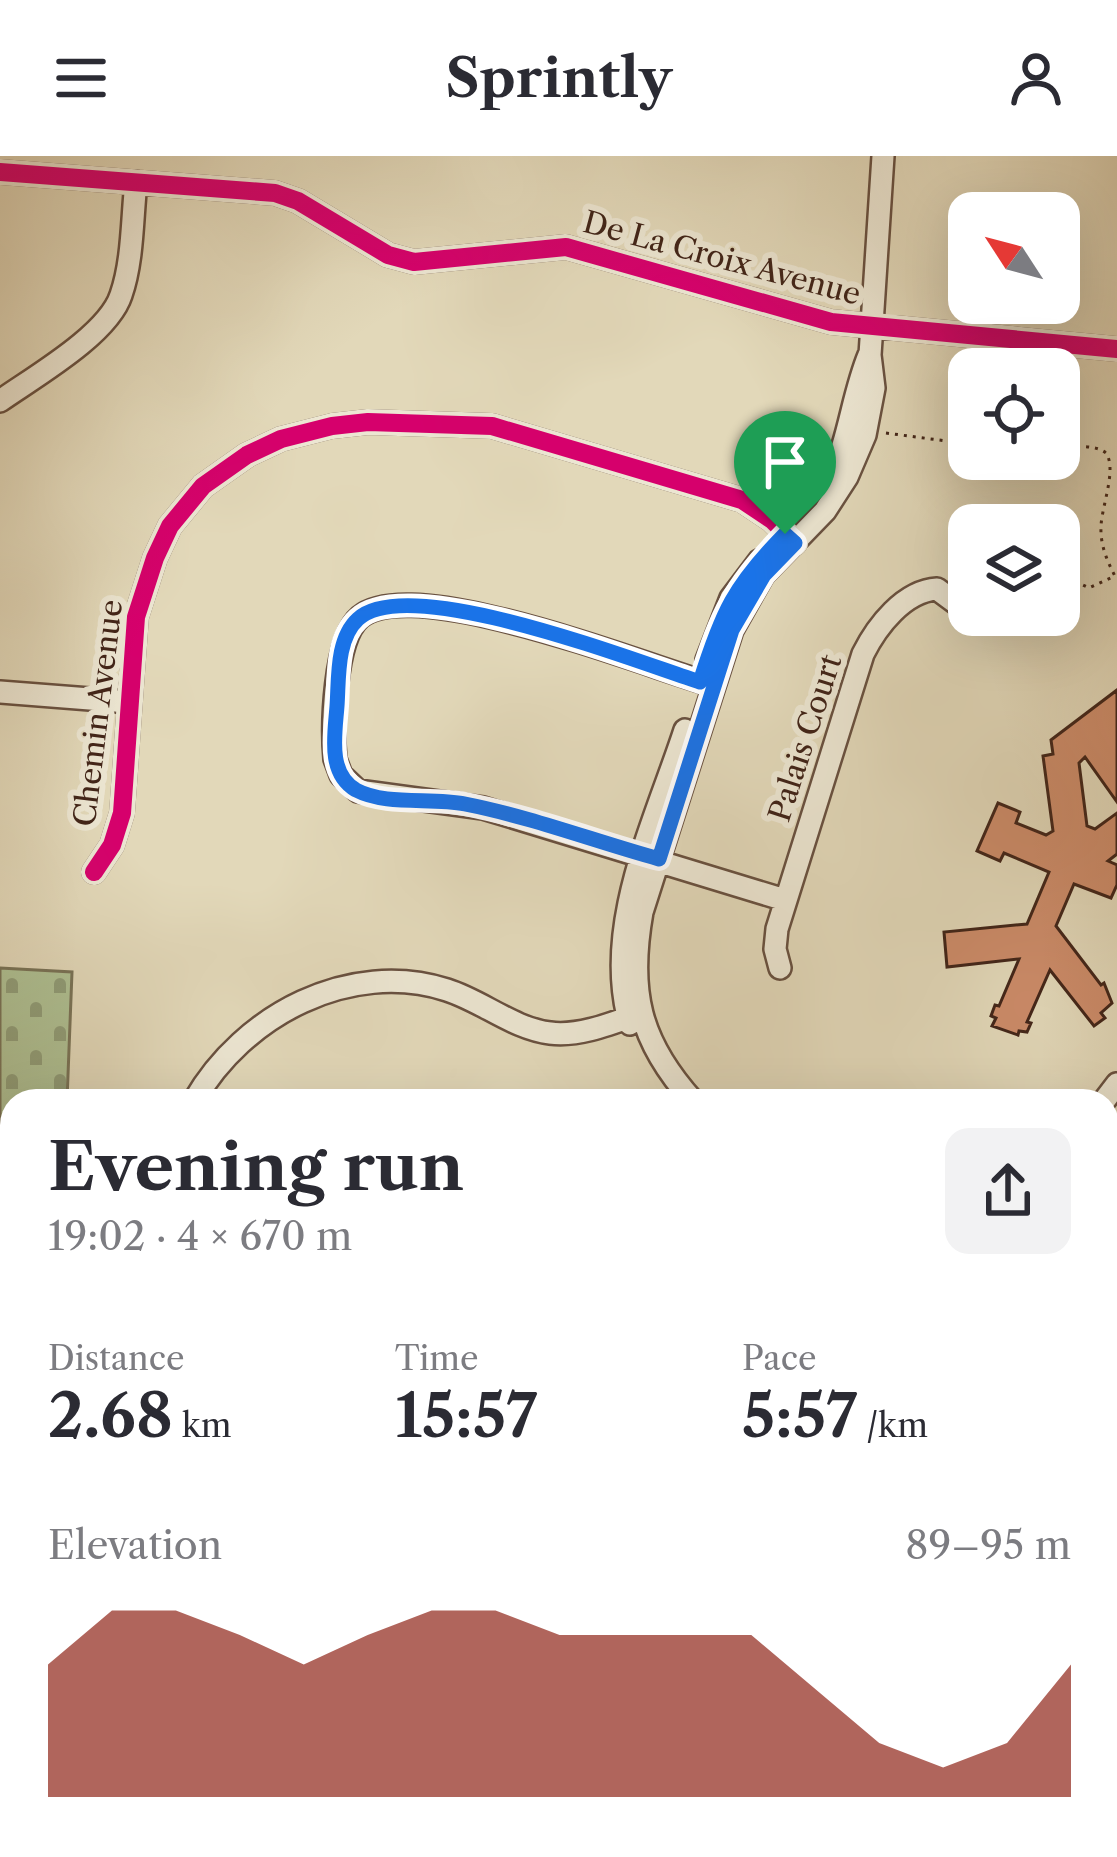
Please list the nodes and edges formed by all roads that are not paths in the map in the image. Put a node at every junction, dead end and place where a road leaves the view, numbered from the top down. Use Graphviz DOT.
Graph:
graph roads {
  1 [pos="883,156"];
  2 [pos="0,172"];
  3 [pos="136,182"];
  4 [pos="872,328"];
  5 [pos="1117,349"];
  6 [pos="870,355"];
  7 [pos="0,401"];
  8 [pos="790,539"];
  9 [pos="948,597"];
  10 [pos="707,683"];
  11 [pos="0,692"];
  12 [pos="128,702"];
  13 [pos="652,857"];
  14 [pos="94,872"];
  15 [pos="785,899"];
  16 [pos="780,968"];
  17 [pos="635,1016"];
  18 [pos="203,1089"];
  19 [pos="664,1089"];
  20 [pos="683,1089"];
  1 -- 4 [label="street"];
  2 -- 3 [label="street, De La Croix Avenue"];
  3 -- 4 [label="street, De La Croix Avenue"];
  3 -- 7 [label="street"];
  4 -- 5 [label="street, De La Croix Avenue"];
  4 -- 6 [label="street"];
  6 -- 8 [label="street"];
  6 -- 8 [label="street"];
  8 -- 10 [label="street"];
  8 -- 12 [label="street, Chemin Avenue"];
  9 -- 15 [label="street, Palais Court"];
  10 -- 13 [label="street"];
  10 -- 13 [label="street"];
  11 -- 12 [label="street"];
  12 -- 14 [label="street, Chemin Avenue"];
  13 -- 15 [label="street"];
  13 -- 17 [label="street"];
  15 -- 16 [label="street, Palais Court"];
  17 -- 18 [label="street"];
  17 -- 19 [label="street"];
  17 -- 20 [label="street"];
}
